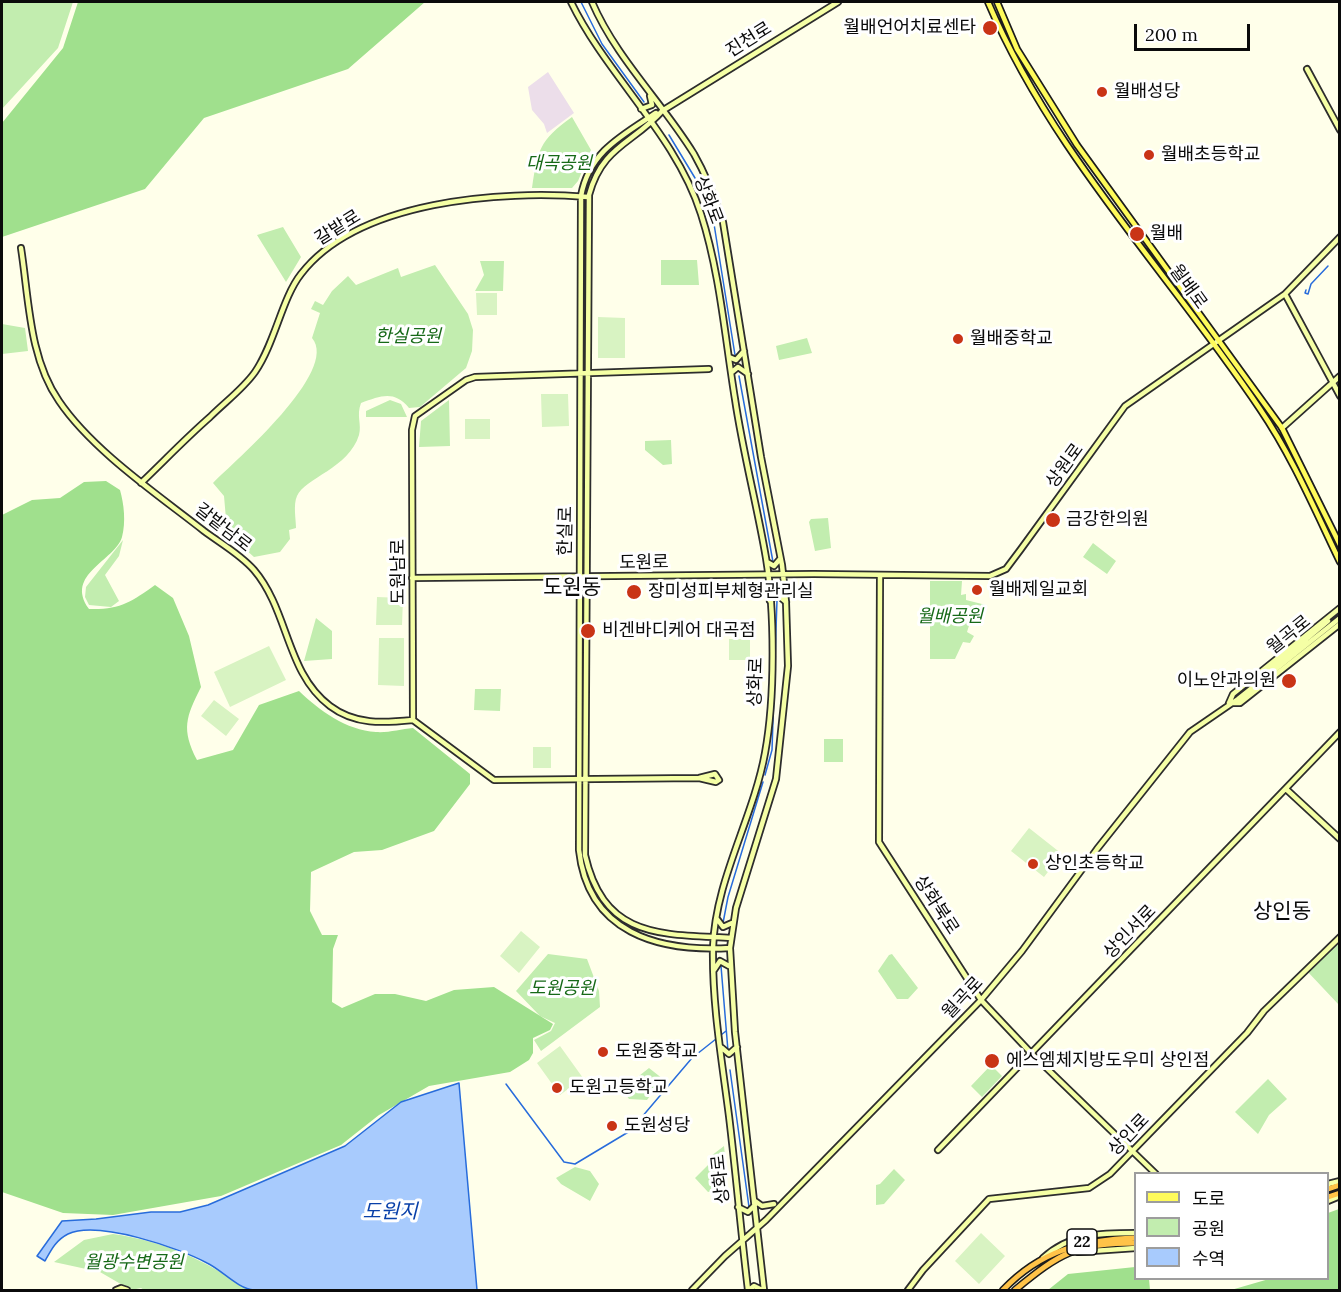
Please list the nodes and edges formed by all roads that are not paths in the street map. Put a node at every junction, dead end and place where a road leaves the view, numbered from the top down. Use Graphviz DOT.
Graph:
graph roads {
  1 [pos="573,2"];
  2 [pos="838,2"];
  3 [pos="988,2"];
  4 [pos="997,2"];
  5 [pos="591,3"];
  6 [pos="1307,69"];
  7 [pos="647,89"];
  8 [pos="641,109"];
  9 [pos="663,110"];
  10 [pos="656,113"];
  11 [pos="648,118"];
  12 [pos="651,124"];
  13 [pos="1340,130"];
  14 [pos="581,196"];
  15 [pos="588,196"];
  16 [pos="1340,237"];
  17 [pos="21,248"];
  18 [pos="1285,294"];
  19 [pos="1219,340"];
  20 [pos="1213,344"];
  21 [pos="744,351"];
  22 [pos="728,354"];
  23 [pos="709,369"];
  24 [pos="579,373"];
  25 [pos="586,373"];
  26 [pos="732,374"];
  27 [pos="748,374"];
  28 [pos="1340,376"];
  29 [pos="1332,383"];
  30 [pos="1340,396"];
  31 [pos="1282,428"];
  32 [pos="141,483"];
  33 [pos="1340,544"];
  34 [pos="780,556"];
  35 [pos="766,559"];
  36 [pos="1340,562"];
  37 [pos="784,575"];
  38 [pos="880,575"];
  39 [pos="768,576"];
  40 [pos="582,577"];
  41 [pos="412,578"];
  42 [pos="770,601"];
  43 [pos="786,602"];
  44 [pos="1340,610"];
  45 [pos="1340,618"];
  46 [pos="1340,624"];
  47 [pos="1287,658"];
  48 [pos="1229,704"];
  49 [pos="412,720"];
  50 [pos="1340,732"];
  51 [pos="699,778"];
  52 [pos="582,781"];
  53 [pos="1286,789"];
  54 [pos="1340,839"];
  55 [pos="717,916"];
  56 [pos="733,921"];
  57 [pos="714,937"];
  58 [pos="1340,937"];
  59 [pos="730,938"];
  60 [pos="730,948"];
  61 [pos="713,949"];
  62 [pos="730,969"];
  63 [pos="714,970"];
  64 [pos="981,999"];
  65 [pos="721,1046"];
  66 [pos="737,1047"];
  67 [pos="1031,1053"];
  68 [pos="938,1150"];
  69 [pos="1134,1150"];
  70 [pos="1155,1172"];
  71 [pos="755,1202"];
  72 [pos="774,1204"];
  73 [pos="738,1207"];
  74 [pos="757,1229"];
  75 [pos="1134,1233"];
  76 [pos="1134,1238"];
  77 [pos="742,1242"];
  78 [pos="1134,1243"];
  79 [pos="1134,1248"];
  80 [pos="1035,1265"];
  81 [pos="1038,1271"];
  82 [pos="116,1290"];
  83 [pos="127,1290"];
  84 [pos="692,1290"];
  85 [pos="748,1290"];
  86 [pos="763,1290"];
  87 [pos="908,1290"];
  88 [pos="1003,1290"];
  89 [pos="1015,1290"];
  1 -- 8 [label="main road, 상화로"];
  2 -- 9 [label="main road, 진천로"];
  3 -- 20 [label="main road, 월배로"];
  4 -- 19 [label="main road, 월배로"];
  5 -- 7 [label="main road, 상화로"];
  6 -- 13 [label="main road"];
  7 -- 8 [label="main road"];
  7 -- 9 [label="main road, 상화로"];
  8 -- 10 [label="main road"];
  8 -- 11 [label="main road, 상화로"];
  9 -- 10 [label="main road, 한실로"];
  9 -- 12 [label="main road, 한실로"];
  9 -- 21 [label="main road, 상화로"];
  10 -- 11 [label="main road, 한실로"];
  11 -- 12 [label="main road, 상화로"];
  11 -- 14 [label="main road, 한실로"];
  12 -- 15 [label="main road, 한실로"];
  12 -- 22 [label="main road, 상화로"];
  14 -- 15 [label="main road, 갈밭로"];
  14 -- 24 [label="main road, 한실로"];
  14 -- 32 [label="main road, 갈밭로"];
  15 -- 25 [label="main road, 한실로"];
  16 -- 18 [label="main road, 상원로"];
  17 -- 32 [label="main road, 갈밭남로"];
  18 -- 19 [label="main road, 상원로"];
  18 -- 29 [label="main road"];
  19 -- 20 [label="main road, 상원로"];
  19 -- 31 [label="main road, 월배로"];
  20 -- 36 [label="main road, 월배로"];
  20 -- 38 [label="main road, 상원로"];
  21 -- 22 [label="main road"];
  21 -- 27 [label="main road, 상화로"];
  22 -- 26 [label="main road, 상화로"];
  23 -- 25 [label="main road, 도원남로"];
  24 -- 25 [label="main road, 도원남로"];
  24 -- 40 [label="main road, 한실로"];
  24 -- 41 [label="main road, 도원남로"];
  25 -- 40 [label="main road, 한실로"];
  26 -- 27 [label="main road"];
  26 -- 35 [label="main road, 상화로"];
  27 -- 34 [label="main road, 상화로"];
  28 -- 29 [label="main road"];
  29 -- 30 [label="main road"];
  29 -- 31 [label="main road"];
  31 -- 33 [label="main road, 월배로"];
  32 -- 49 [label="main road, 갈밭남로"];
  34 -- 35 [label="main road"];
  34 -- 37 [label="main road, 상화로"];
  35 -- 39 [label="main road, 상화로"];
  37 -- 38 [label="main road, 상원로"];
  37 -- 39 [label="main road, 상원로"];
  37 -- 43 [label="main road, 상화로"];
  38 -- 64 [label="main road, 상화북로"];
  39 -- 40 [label="main road, 도원로"];
  39 -- 42 [label="main road, 상화로"];
  40 -- 41 [label="main road, 도원로"];
  40 -- 52 [label="main road, 한실로"];
  41 -- 49 [label="main road, 도원남로"];
  42 -- 43 [label="main road"];
  42 -- 55 [label="main road, 상화로"];
  43 -- 56 [label="main road, 상화로"];
  44 -- 47 [label="main road, 월곡로"];
  44 -- 48 [label="main road"];
  45 -- 47 [label="main road, 월곡로"];
  46 -- 48 [label="main road"];
  47 -- 48 [label="main road, 월곡로"];
  48 -- 64 [label="main road, 월곡로"];
  49 -- 52 [label="main road"];
  50 -- 53 [label="main road, 상인서로"];
  51 -- 52 [label="main road"];
  52 -- 57 [label="main road, 한실로"];
  52 -- 61 [label="main road, 한실로"];
  53 -- 54 [label="main road"];
  53 -- 67 [label="main road, 상인서로"];
  55 -- 56 [label="main road"];
  55 -- 57 [label="main road, 상화로"];
  56 -- 59 [label="main road, 상화로"];
  57 -- 59 [label="main road, 한실로"];
  57 -- 61 [label="main road, 상화로"];
  58 -- 69 [label="main road, 상인로"];
  59 -- 60 [label="main road, 상화로"];
  60 -- 61 [label="main road, 한실로"];
  60 -- 62 [label="main road, 상화로"];
  61 -- 63 [label="main road, 상화로"];
  62 -- 63 [label="main road"];
  62 -- 66 [label="main road, 상화로"];
  63 -- 65 [label="main road, 상화로"];
  64 -- 67 [label="main road, 상화북로"];
  64 -- 74 [label="main road, 월곡로"];
  65 -- 66 [label="main road"];
  65 -- 73 [label="main road, 상화로"];
  66 -- 71 [label="main road, 상화로"];
  67 -- 68 [label="main road, 상인서로"];
  67 -- 69 [label="main road, 상화북로"];
  69 -- 70 [label="main road, 상화북로"];
  69 -- 87 [label="main road, 상인로"];
  71 -- 72 [label="main road"];
  71 -- 73 [label="main road"];
  71 -- 74 [label="main road, 상화로"];
  73 -- 77 [label="main road, 상화로"];
  74 -- 77 [label="main road, 월곡로"];
  74 -- 86 [label="main road, 상화로"];
  75 -- 80 [label="main road"];
  76 -- 80 [label="highway, 22"];
  77 -- 84 [label="main road, 월곡로"];
  77 -- 85 [label="main road, 상화로"];
  78 -- 81 [label="highway, 22"];
  79 -- 81 [label="main road"];
  80 -- 88 [label="highway, 22"];
  81 -- 89 [label="highway, 22"];
  82 -- 83 [label="main road"];
  85 -- 86 [label="main road"];
}
